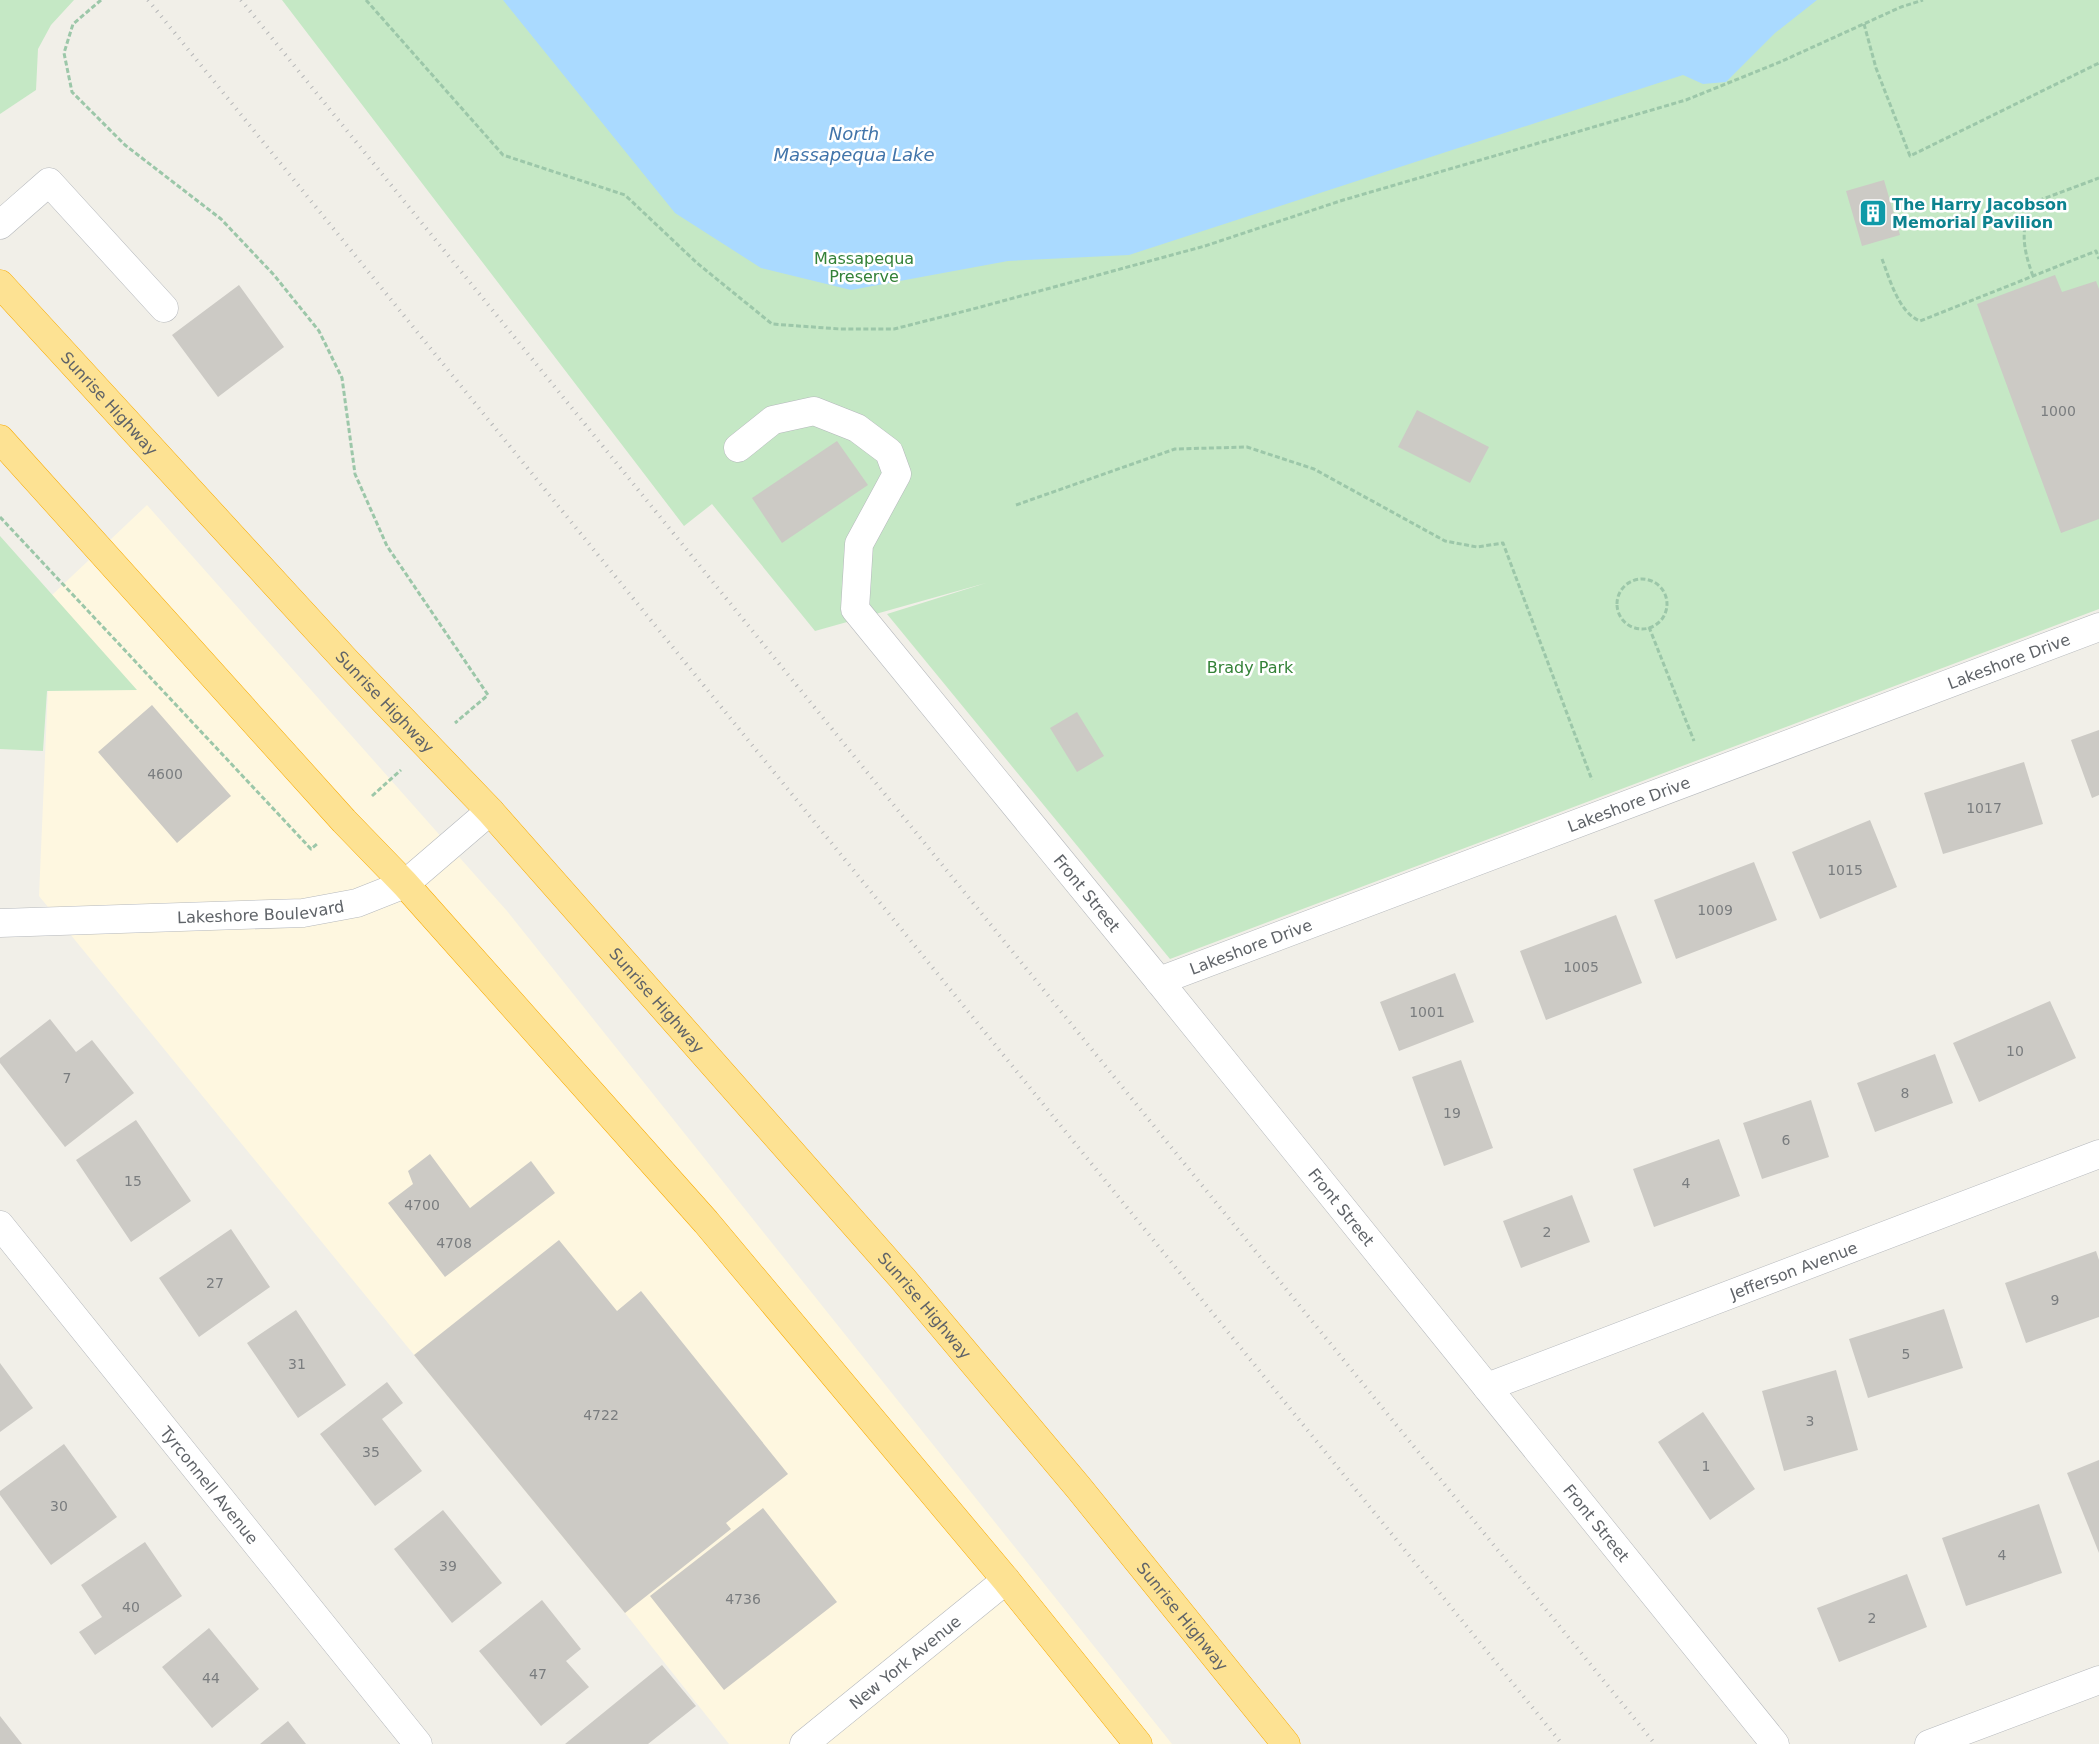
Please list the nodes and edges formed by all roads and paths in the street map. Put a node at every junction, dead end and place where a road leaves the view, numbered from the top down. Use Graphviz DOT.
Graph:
graph roads {
  1 [pos="101,0"];
  2 [pos="366,0"];
  3 [pos="1923,0"];
  4 [pos="1864,24"];
  5 [pos="2099,63"];
  6 [pos="2099,178"];
  7 [pos="0,225"];
  8 [pos="1882,259"];
  9 [pos="2099,260"];
  10 [pos="2033,276"];
  11 [pos="0,284"];
  12 [pos="164,308"];
  13 [pos="0,439"];
  14 [pos="738,448"];
  15 [pos="1016,505"];
  16 [pos="0,517"];
  17 [pos="2099,627"];
  18 [pos="1649,628"];
  19 [pos="488,695"];
  20 [pos="1706,774"];
  21 [pos="490,811"];
  22 [pos="1604,813"];
  23 [pos="311,849"];
  24 [pos="405,884"];
  25 [pos="0,923"];
  26 [pos="1158,981"];
  27 [pos="2099,1154"];
  28 [pos="0,1225"];
  29 [pos="1487,1387"];
  30 [pos="1006,1580"];
  31 [pos="2099,1680"];
  32 [pos="418,1744"];
  33 [pos="804,1744"];
  34 [pos="1138,1744"];
  35 [pos="1286,1744"];
  36 [pos="1775,1744"];
  37 [pos="1929,1744"];
  1 -- 19 [label="path"];
  2 -- 4 [label="path"];
  3 -- 4 [label="path"];
  4 -- 5 [label="path"];
  6 -- 10 [label="path"];
  7 -- 12 [label="street"];
  8 -- 10 [label="path"];
  9 -- 10 [label="path"];
  11 -- 21 [label="highway, Sunrise Highway"];
  13 -- 24 [label="highway"];
  14 -- 26 [label="street, Front Street"];
  15 -- 22 [label="path"];
  16 -- 23 [label="path"];
  17 -- 20 [label="street, Lakeshore Drive"];
  18 -- 18 [label="path"];
  18 -- 20 [label="path"];
  20 -- 22 [label="street, Lakeshore Drive"];
  21 -- 24 [label="street, Lakeshore Boulevard"];
  21 -- 35 [label="highway, Sunrise Highway"];
  22 -- 26 [label="street, Lakeshore Drive"];
  24 -- 25 [label="street, Lakeshore Boulevard"];
  24 -- 30 [label="highway"];
  26 -- 29 [label="street, Front Street"];
  27 -- 29 [label="street, Jefferson Avenue"];
  28 -- 32 [label="street, Tyrconnell Avenue"];
  29 -- 36 [label="street, Front Street"];
  30 -- 33 [label="street, New York Avenue"];
  30 -- 34 [label="highway"];
  31 -- 37 [label="street"];
}
